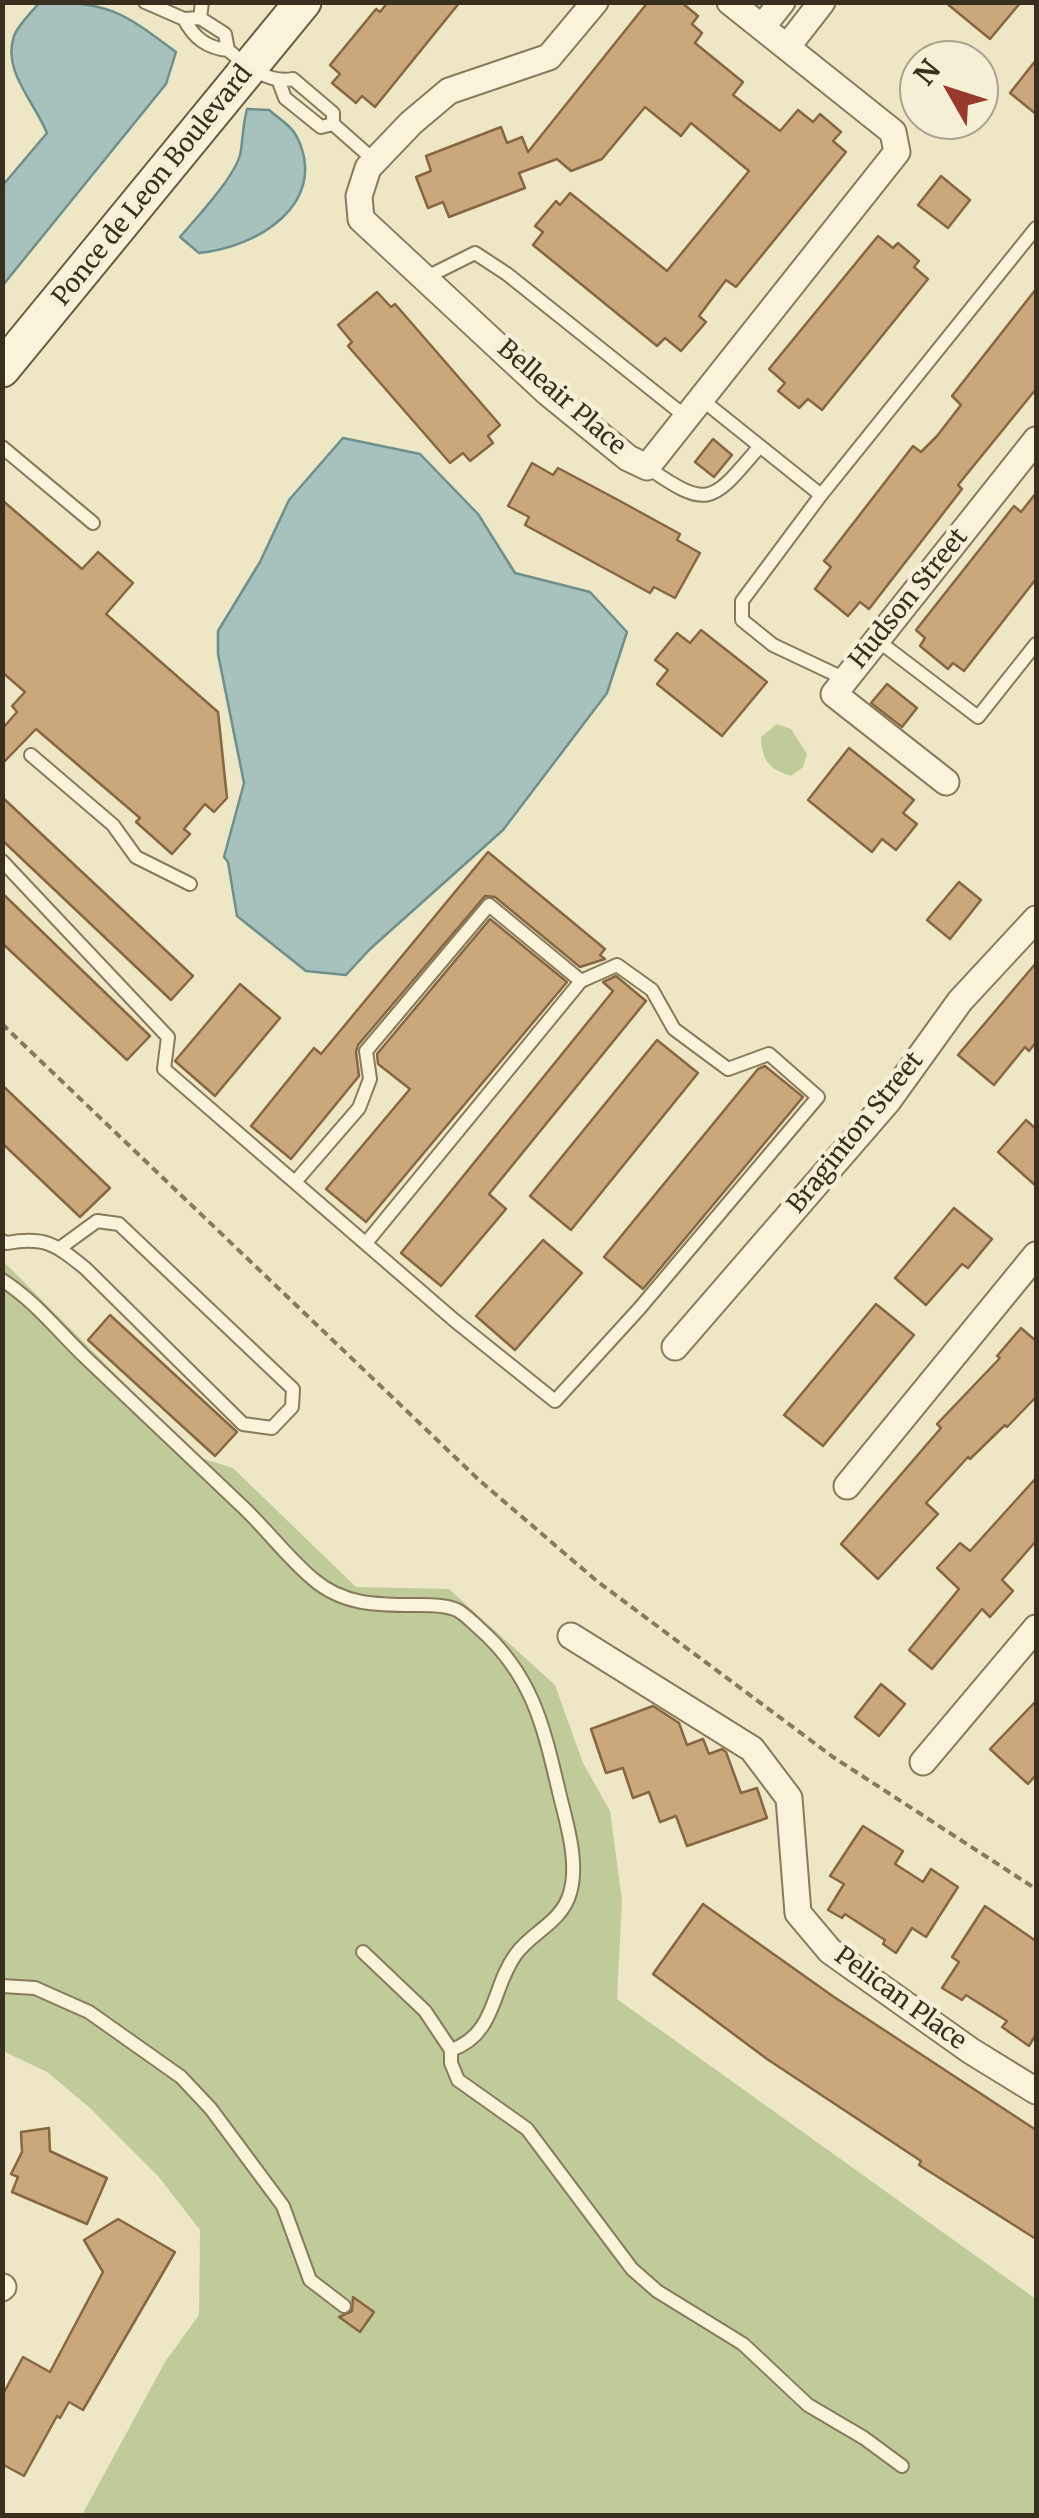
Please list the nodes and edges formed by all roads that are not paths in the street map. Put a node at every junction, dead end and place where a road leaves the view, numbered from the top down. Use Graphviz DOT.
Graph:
graph roads {
  1 [pos="145,2"];
  2 [pos="202,2"];
  3 [pos="303,2"];
  4 [pos="595,2"];
  5 [pos="730,2"];
  6 [pos="782,2"];
  7 [pos="822,2"];
  8 [pos="200,18"];
  9 [pos="184,19"];
  10 [pos="762,27"];
  11 [pos="787,46"];
  12 [pos="252,67"];
  13 [pos="375,161"];
  14 [pos="1036,228"];
  15 [pos="425,278"];
  16 [pos="2,369"];
  17 [pos="694,408"];
  18 [pos="1036,440"];
  19 [pos="760,446"];
  20 [pos="2,447"];
  21 [pos="647,467"];
  22 [pos="821,495"];
  23 [pos="93,523"];
  24 [pos="877,640"];
  25 [pos="1036,644"];
  26 [pos="846,679"];
  27 [pos="31,755"];
  28 [pos="946,782"];
  29 [pos="2,860"];
  30 [pos="190,884"];
  31 [pos="1036,918"];
  32 [pos="580,981"];
  33 [pos="295,1182"];
  34 [pos="2,1240"];
  35 [pos="366,1242"];
  36 [pos="60,1248"];
  37 [pos="1036,1255"];
  38 [pos="2,1280"];
  39 [pos="675,1347"];
  40 [pos="847,1486"];
  41 [pos="1036,1628"];
  42 [pos="571,1636"];
  43 [pos="923,1762"];
  44 [pos="363,1952"];
  45 [pos="2,1986"];
  46 [pos="451,2050"];
  47 [pos="1036,2091"];
  48 [pos="344,2306"];
  49 [pos="902,2466"];
  1 -- 9 [label="lane"];
  2 -- 8 [label="lane"];
  3 -- 12 [label="street, Ponce de Leon Boulevard"];
  4 -- 13 [label="street, Belleair Place"];
  5 -- 10 [label="street, Belleair Place"];
  6 -- 10 [label="street"];
  7 -- 11 [label="street"];
  8 -- 9 [label="lane"];
  8 -- 12 [label="lane"];
  9 -- 12 [label="lane"];
  10 -- 11 [label="street, Belleair Place"];
  11 -- 17 [label="street, Belleair Place"];
  12 -- 13 [label="lane"];
  12 -- 16 [label="street, Ponce de Leon Boulevard"];
  13 -- 15 [label="street, Belleair Place"];
  14 -- 22 [label="lane"];
  15 -- 17 [label="lane"];
  15 -- 21 [label="street, Belleair Place"];
  17 -- 19 [label="lane"];
  17 -- 21 [label="street, Belleair Place"];
  18 -- 24 [label="street, Hudson Street"];
  19 -- 21 [label="lane"];
  19 -- 22 [label="lane"];
  20 -- 23 [label="lane"];
  22 -- 26 [label="lane"];
  24 -- 25 [label="lane"];
  24 -- 26 [label="street, Hudson Street"];
  26 -- 28 [label="street, Hudson Street"];
  27 -- 30 [label="lane"];
  29 -- 33 [label="lane"];
  31 -- 39 [label="street, Braginton Street"];
  32 -- 33 [label="lane"];
  32 -- 35 [label="lane"];
  32 -- 35 [label="lane"];
  33 -- 35 [label="lane"];
  34 -- 36 [label="lane"];
  36 -- 36 [label="lane"];
  37 -- 40 [label="street"];
  38 -- 46 [label="lane"];
  41 -- 43 [label="street"];
  42 -- 47 [label="street, Pelican Place"];
  44 -- 46 [label="lane"];
  45 -- 48 [label="lane"];
  46 -- 49 [label="lane"];
}
